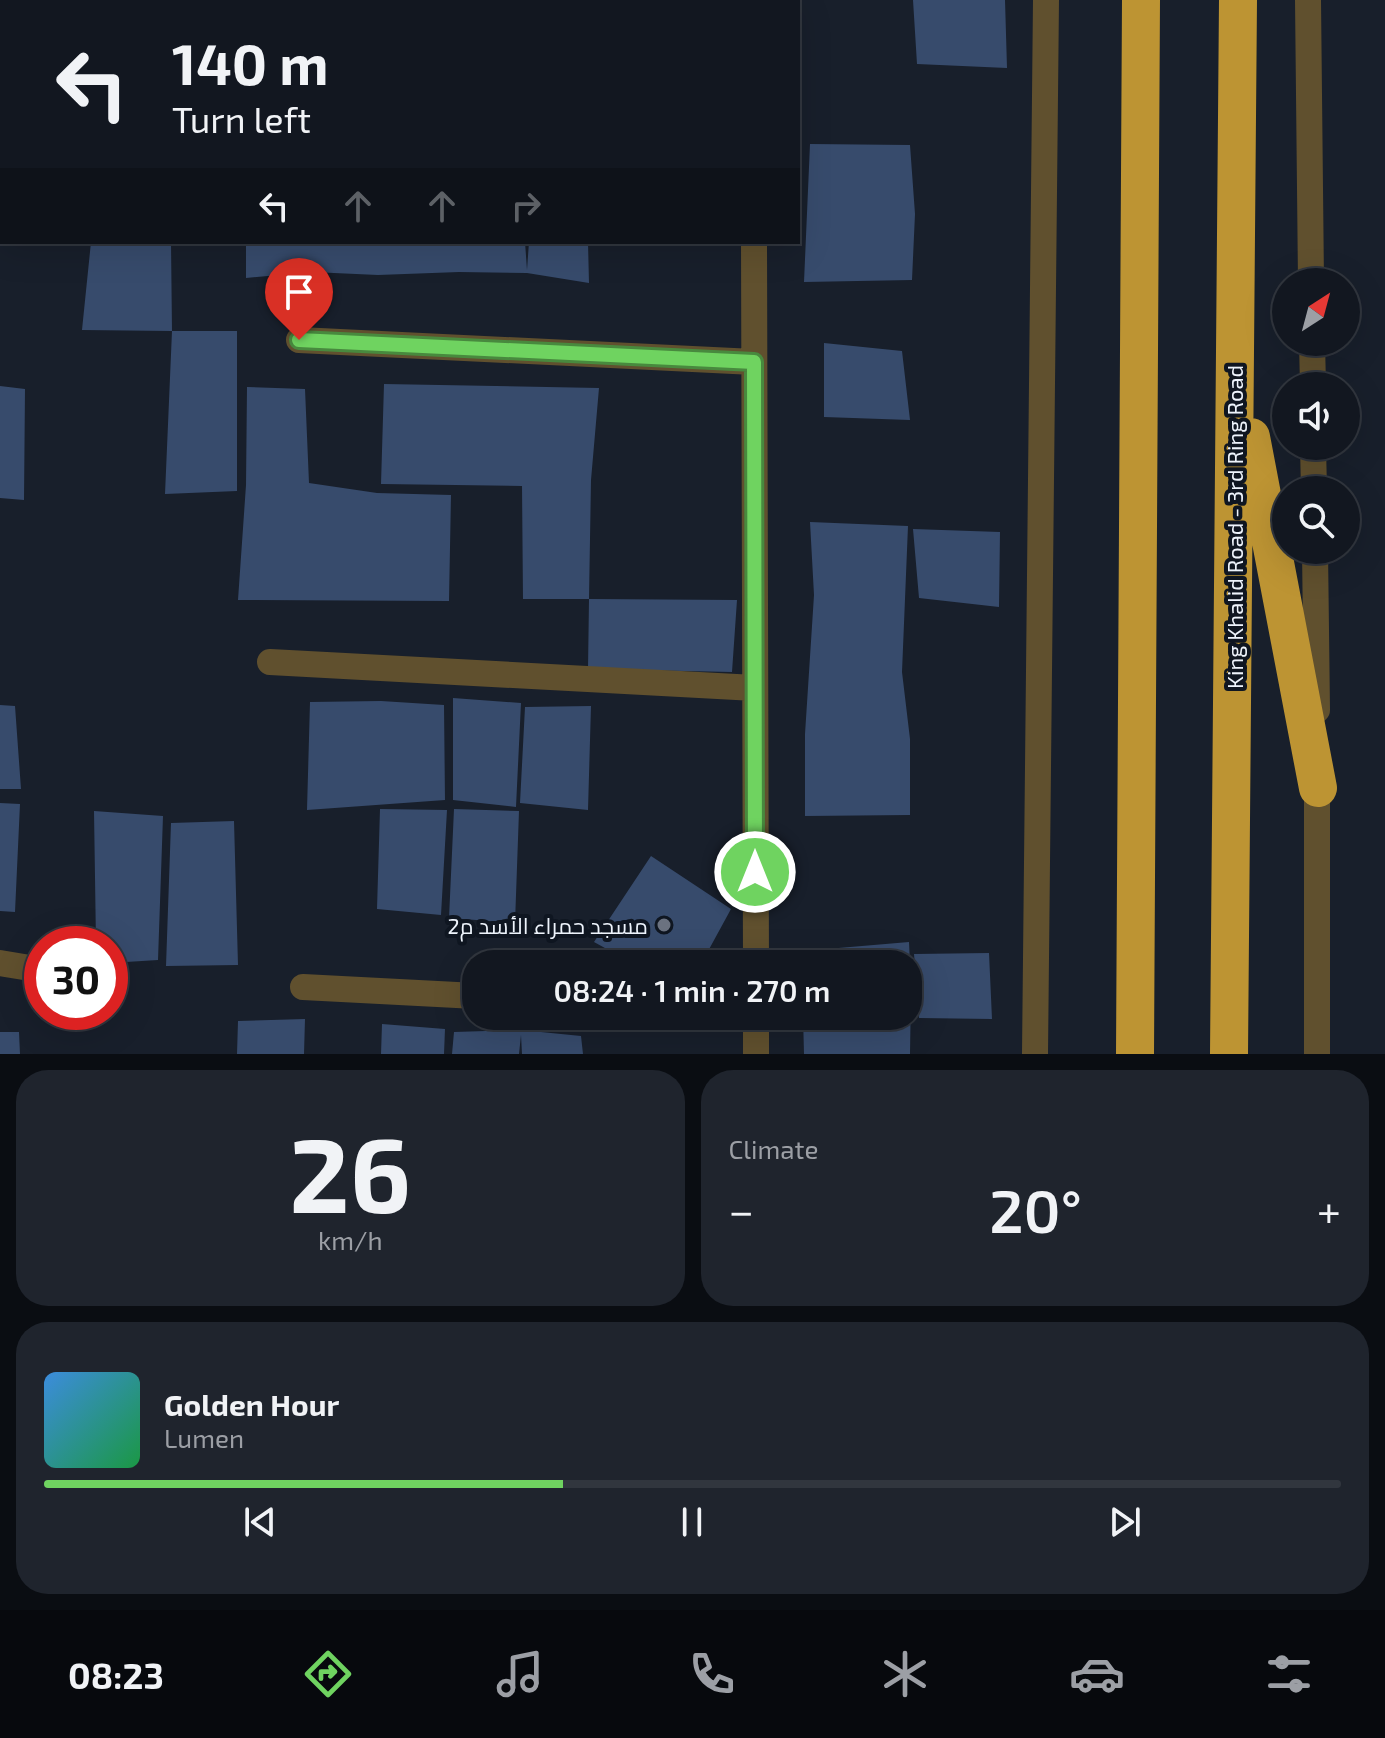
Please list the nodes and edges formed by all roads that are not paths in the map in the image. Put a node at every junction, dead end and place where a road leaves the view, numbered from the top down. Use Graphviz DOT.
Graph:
graph roads {
  1 [pos="1046,0"];
  2 [pos="1141,0"];
  3 [pos="1238,0"];
  4 [pos="1308,0"];
  5 [pos="754,244"];
  6 [pos="1311,268"];
  7 [pos="299,340"];
  8 [pos="1235,351"];
  9 [pos="754,362"];
  10 [pos="1315,564"];
  11 [pos="270,662"];
  12 [pos="755,688"];
  13 [pos="1318,788"];
  14 [pos="756,950"];
  15 [pos="0,963"];
  16 [pos="24,967"];
  17 [pos="303,987"];
  18 [pos="462,995"];
  19 [pos="756,1030"];
  20 [pos="756,1054"];
  21 [pos="1035,1054"];
  22 [pos="1135,1054"];
  23 [pos="1229,1054"];
  24 [pos="1317,1054"];
  1 -- 21 [label="street"];
  2 -- 22 [label="highway"];
  3 -- 8 [label="highway, King Khalid Road - 3rd Ring Road"];
  4 -- 6 [label="street"];
  5 -- 9 [label="street"];
  7 -- 9 [label="street"];
  8 -- 13 [label="highway"];
  8 -- 23 [label="highway, King Khalid Road - 3rd Ring Road"];
  9 -- 12 [label="street"];
  10 -- 13 [label="street"];
  11 -- 12 [label="street"];
  12 -- 14 [label="street"];
  13 -- 24 [label="street"];
  15 -- 16 [label="street"];
  17 -- 18 [label="street"];
  19 -- 20 [label="street"];
}
